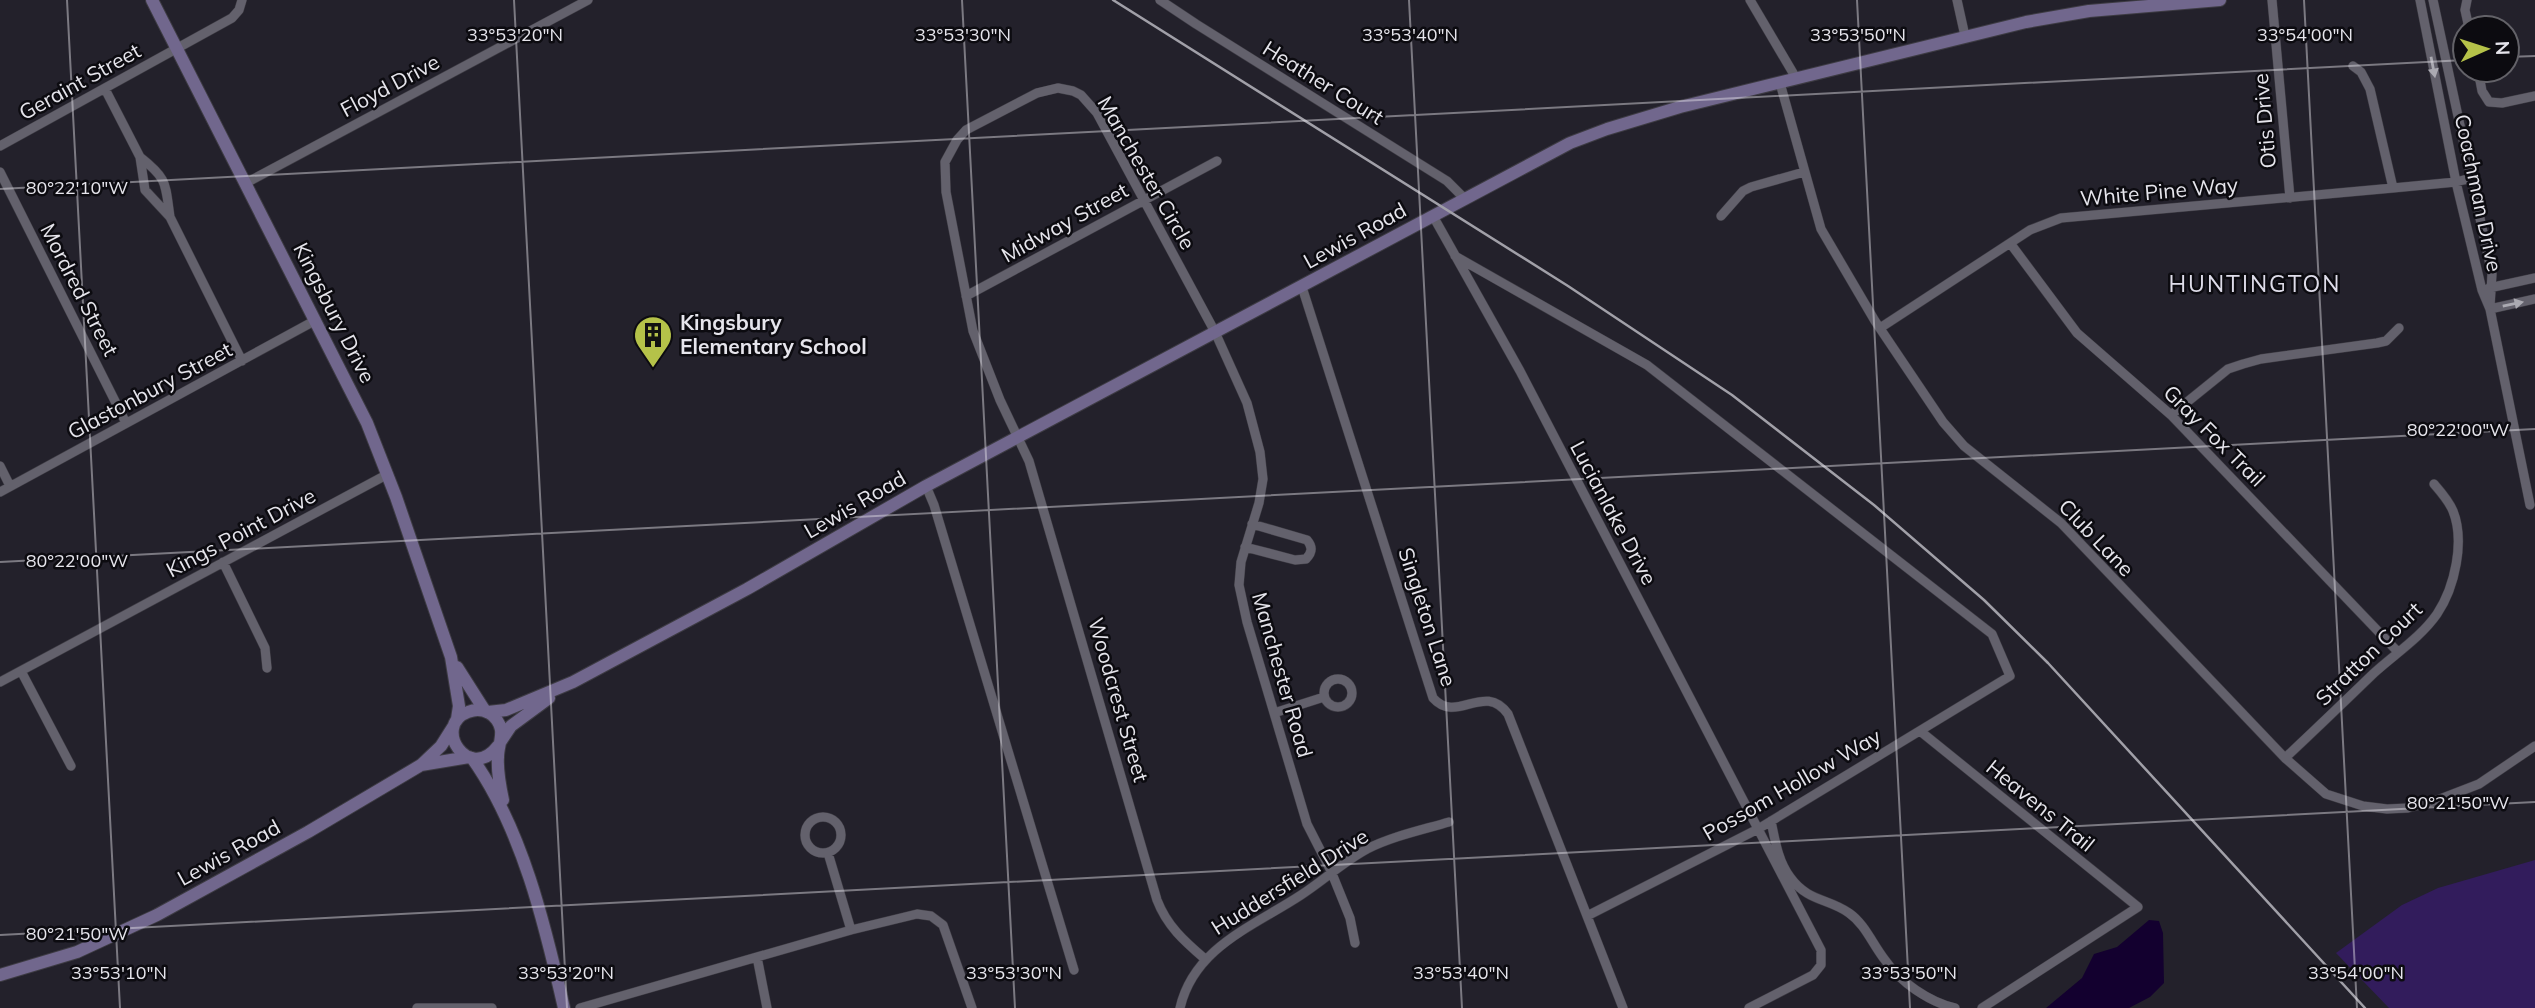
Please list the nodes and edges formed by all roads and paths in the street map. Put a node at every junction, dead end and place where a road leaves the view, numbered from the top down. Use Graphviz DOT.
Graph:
graph roads {
  1 [pos="152,0"];
  2 [pos="242,0"];
  3 [pos="588,0"];
  4 [pos="1160,0"];
  5 [pos="1750,0"];
  6 [pos="1957,0"];
  7 [pos="2220,0"];
  8 [pos="2272,0"];
  9 [pos="2420,0"];
  10 [pos="2433,0"];
  11 [pos="1965,36"];
  12 [pos="177,49"];
  13 [pos="2353,66"];
  14 [pos="1796,79"];
  15 [pos="1780,83"];
  16 [pos="2481,84"];
  17 [pos="105,89"];
  18 [pos="2535,96"];
  19 [pos="0,146"];
  20 [pos="140,157"];
  21 [pos="1217,161"];
  22 [pos="0,172"];
  23 [pos="1804,172"];
  24 [pos="2471,178"];
  25 [pos="2456,182"];
  26 [pos="246,183"];
  27 [pos="2392,188"];
  28 [pos="1464,198"];
  29 [pos="2290,198"];
  30 [pos="1143,200"];
  31 [pos="1433,216"];
  32 [pos="1721,216"];
  33 [pos="170,217"];
  34 [pos="2010,243"];
  35 [pos="1455,256"];
  36 [pos="2535,278"];
  37 [pos="1302,286"];
  38 [pos="2493,287"];
  39 [pos="2482,290"];
  40 [pos="966,296"];
  41 [pos="2535,299"];
  42 [pos="2490,309"];
  43 [pos="316,320"];
  44 [pos="1880,328"];
  45 [pos="2399,328"];
  46 [pos="1215,332"];
  47 [pos="242,361"];
  48 [pos="2171,415"];
  49 [pos="126,423"];
  50 [pos="1019,436"];
  51 [pos="0,466"];
  52 [pos="387,474"];
  53 [pos="2434,484"];
  54 [pos="10,486"];
  55 [pos="926,486"];
  56 [pos="0,492"];
  57 [pos="2530,505"];
  58 [pos="1252,524"];
  59 [pos="1245,547"];
  60 [pos="223,562"];
  61 [pos="2397,651"];
  62 [pos="452,657"];
  63 [pos="267,668"];
  64 [pos="21,671"];
  65 [pos="0,682"];
  66 [pos="573,682"];
  67 [pos="1324,697"];
  68 [pos="486,711"];
  69 [pos="1275,713"];
  70 [pos="455,723"];
  71 [pos="1920,731"];
  72 [pos="499,745"];
  73 [pos="2535,746"];
  74 [pos="471,758"];
  75 [pos="2285,758"];
  76 [pos="421,765"];
  77 [pos="71,766"];
  78 [pos="1771,821"];
  79 [pos="1449,822"];
  80 [pos="508,825"];
  81 [pos="1758,829"];
  82 [pos="828,852"];
  83 [pos="1331,871"];
  84 [pos="1587,916"];
  85 [pos="850,930"];
  86 [pos="1356,943"];
  87 [pos="757,957"];
  88 [pos="1205,959"];
  89 [pos="1074,970"];
  90 [pos="0,975"];
  91 [pos="417,1008"];
  92 [pos="492,1008"];
  93 [pos="564,1008"];
  94 [pos="580,1008"];
  95 [pos="767,1008"];
  96 [pos="972,1008"];
  97 [pos="1180,1008"];
  98 [pos="1623,1008"];
  99 [pos="1749,1008"];
  100 [pos="1955,1008"];
  101 [pos="1982,1008"];
  1 -- 12 [label="street, Kingsbury Drive"];
  2 -- 12 [label="street, Geraint Street"];
  3 -- 26 [label="street, Floyd Drive"];
  4 -- 28 [label="street, Heather Court"];
  5 -- 14 [label="street"];
  6 -- 11 [label="street"];
  7 -- 11 [label="street, Lewis Road"];
  8 -- 29 [label="street, Otis Drive"];
  9 -- 25 [label="street, Coachman Drive, one-way"];
  10 -- 24 [label="street, Coachman Drive"];
  11 -- 14 [label="street, Lewis Road"];
  12 -- 17 [label="street, Geraint Street"];
  12 -- 26 [label="street, Kingsbury Drive"];
  13 -- 27 [label="street"];
  14 -- 15 [label="street, Lewis Road"];
  15 -- 23 [label="street, Club Lane"];
  15 -- 28 [label="street, Lewis Road"];
  16 -- 18 [label="street"];
  17 -- 19 [label="street, Geraint Street"];
  17 -- 20 [label="street"];
  20 -- 33 [label="street"];
  20 -- 33 [label="street"];
  21 -- 30 [label="street, Midway Street"];
  22 -- 49 [label="street, Mordred Street"];
  23 -- 32 [label="street"];
  23 -- 44 [label="street, Club Lane"];
  24 -- 25 [label="street, White Pine Way"];
  24 -- 38 [label="street, Coachman Drive"];
  25 -- 27 [label="street, White Pine Way"];
  25 -- 39 [label="street, Coachman Drive"];
  26 -- 43 [label="street, Kingsbury Drive"];
  27 -- 29 [label="street, White Pine Way"];
  28 -- 31 [label="street, Lewis Road"];
  29 -- 34 [label="street, White Pine Way"];
  30 -- 40 [label="street, Midway Street"];
  30 -- 40 [label="street, Manchester Circle"];
  30 -- 46 [label="street, Manchester Circle"];
  31 -- 35 [label="street, Lucianlake Drive"];
  31 -- 37 [label="street, Lewis Road"];
  33 -- 47 [label="street"];
  34 -- 44 [label="street, White Pine Way"];
  34 -- 48 [label="street, Gray Fox Trail"];
  35 -- 71 [label="street, Possom Hollow Way"];
  35 -- 81 [label="street, Lucianlake Drive"];
  36 -- 38 [label="street"];
  37 -- 46 [label="street, Lewis Road"];
  37 -- 84 [label="street, Singleton Lane"];
  38 -- 39 [label="street"];
  38 -- 42 [label="street, Coachman Drive"];
  39 -- 42 [label="street, Coachman Drive"];
  40 -- 50 [label="street, Manchester Circle"];
  42 -- 41 [label="street, one-way"];
  42 -- 57 [label="street, Coachman Drive"];
  43 -- 47 [label="street, Glastonbury Street"];
  43 -- 52 [label="street, Kingsbury Drive"];
  44 -- 75 [label="street, Club Lane"];
  45 -- 48 [label="street"];
  46 -- 50 [label="street, Lewis Road"];
  46 -- 58 [label="street, Manchester Road"];
  47 -- 49 [label="street, Glastonbury Street"];
  48 -- 61 [label="street, Gray Fox Trail"];
  49 -- 54 [label="street, Glastonbury Street"];
  50 -- 55 [label="street, Lewis Road"];
  50 -- 88 [label="street, Woodcrest Street"];
  51 -- 54 [label="street"];
  52 -- 60 [label="street, Kings Point Drive"];
  52 -- 62 [label="street, Kingsbury Drive"];
  53 -- 61 [label="street, Stratton Court"];
  54 -- 56 [label="street, Glastonbury Street"];
  55 -- 66 [label="street, Lewis Road"];
  55 -- 89 [label="street"];
  58 -- 59 [label="street, Manchester Road"];
  58 -- 59 [label="street"];
  59 -- 69 [label="street, Manchester Road"];
  60 -- 63 [label="street"];
  60 -- 64 [label="street, Kings Point Drive"];
  61 -- 75 [label="street, Stratton Court"];
  62 -- 68 [label="street, Kingsbury Drive"];
  62 -- 70 [label="street, Kingsbury Drive"];
  64 -- 65 [label="street, Kings Point Drive"];
  64 -- 77 [label="street"];
  66 -- 68 [label="street, Lewis Road"];
  66 -- 72 [label="street, Lewis Road"];
  67 -- 69 [label="street"];
  68 -- 70 [label="street"];
  68 -- 72 [label="street, Kingsbury Drive"];
  69 -- 83 [label="street, Manchester Road"];
  70 -- 74 [label="street, Kingsbury Drive"];
  70 -- 76 [label="street, Lewis Road"];
  71 -- 78 [label="street, Possom Hollow Way"];
  71 -- 101 [label="street, Heavens Trail"];
  72 -- 74 [label="street"];
  72 -- 80 [label="street, Kingsbury Drive"];
  73 -- 75 [label="street, Club Lane"];
  74 -- 76 [label="street"];
  74 -- 80 [label="street, Kingsbury Drive"];
  76 -- 90 [label="street, Lewis Road"];
  78 -- 81 [label="street, Possom Hollow Way"];
  78 -- 100 [label="street"];
  79 -- 83 [label="street, Huddersfield Drive"];
  80 -- 93 [label="street, Kingsbury Drive"];
  81 -- 84 [label="street, Possom Hollow Way"];
  81 -- 99 [label="street, Lucianlake Drive"];
  82 -- 82 [label="street"];
  82 -- 85 [label="street"];
  83 -- 86 [label="street, Manchester Road"];
  83 -- 88 [label="street, Huddersfield Drive"];
  84 -- 98 [label="street, Singleton Lane"];
  85 -- 87 [label="street"];
  85 -- 96 [label="street"];
  87 -- 94 [label="street"];
  87 -- 95 [label="street"];
  88 -- 97 [label="street, Huddersfield Drive"];
  91 -- 92 [label="street"];
}
